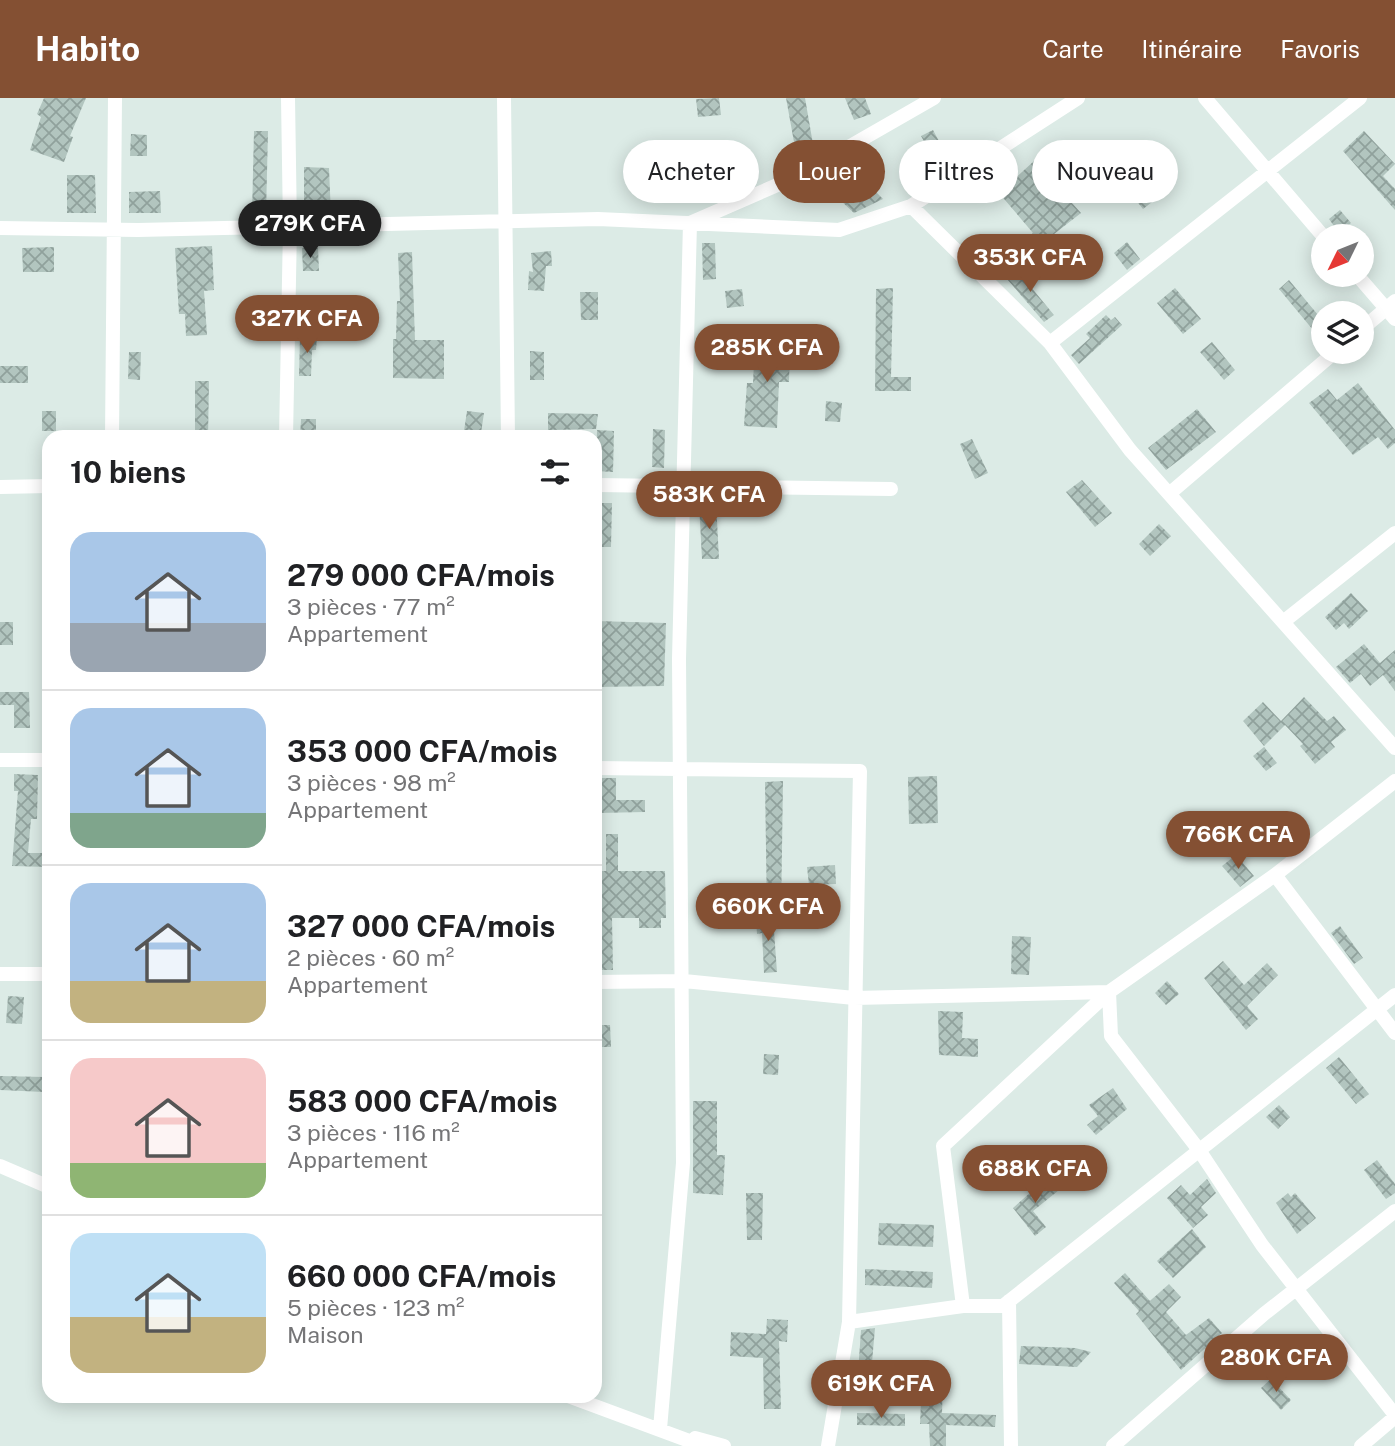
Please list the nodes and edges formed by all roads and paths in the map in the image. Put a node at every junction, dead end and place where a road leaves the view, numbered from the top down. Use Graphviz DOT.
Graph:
graph roads {
  1 [pos="115,98"];
  2 [pos="288,98"];
  3 [pos="504,98"];
  4 [pos="1078,98"];
  5 [pos="1205,98"];
  6 [pos="1360,98"];
  7 [pos="925,101"];
  8 [pos="1268,174"];
  9 [pos="911,206"];
  10 [pos="506,221"];
  11 [pos="690,223"];
  12 [pos="1312,224"];
  13 [pos="290,226"];
  14 [pos="0,228"];
  15 [pos="114,230"];
  16 [pos="1369,287"];
  17 [pos="1392,310"];
  18 [pos="1374,321"];
  19 [pos="1050,343"];
  20 [pos="1321,364"];
  21 [pos="112,430"];
  22 [pos="286,430"];
  23 [pos="508,430"];
  24 [pos="602,485"];
  25 [pos="42,486"];
  26 [pos="683,486"];
  27 [pos="0,487"];
  28 [pos="891,489"];
  29 [pos="1169,494"];
  30 [pos="1395,533"];
  31 [pos="1283,622"];
  32 [pos="1395,748"];
  33 [pos="0,760"];
  34 [pos="42,760"];
  35 [pos="602,768"];
  36 [pos="678,771"];
  37 [pos="1395,781"];
  38 [pos="1276,876"];
  39 [pos="0,974"];
  40 [pos="42,974"];
  41 [pos="684,981"];
  42 [pos="602,982"];
  43 [pos="1109,992"];
  44 [pos="1395,995"];
  45 [pos="854,998"];
  46 [pos="1376,1011"];
  47 [pos="1395,1033"];
  48 [pos="1199,1150"];
  49 [pos="0,1166"];
  50 [pos="42,1184"];
  51 [pos="1395,1212"];
  52 [pos="1296,1289"];
  53 [pos="1009,1301"];
  54 [pos="963,1306"];
  55 [pos="849,1322"];
  56 [pos="588,1403"];
  57 [pos="1395,1416"];
  58 [pos="660,1429"];
  59 [pos="703,1446"];
  60 [pos="724,1446"];
  61 [pos="828,1446"];
  62 [pos="1011,1446"];
  63 [pos="1113,1446"];
  64 [pos="1361,1446"];
  1 -- 15 [label="street"];
  2 -- 13 [label="street"];
  3 -- 10 [label="street"];
  4 -- 9 [label="street"];
  5 -- 8 [label="street"];
  6 -- 8 [label="street"];
  7 -- 11 [label="street"];
  8 -- 12 [label="street"];
  8 -- 19 [label="street"];
  9 -- 11 [label="street"];
  9 -- 19 [label="street"];
  10 -- 11 [label="street"];
  10 -- 13 [label="street"];
  10 -- 23 [label="street"];
  11 -- 26 [label="street"];
  13 -- 15 [label="street"];
  13 -- 22 [label="street"];
  14 -- 15 [label="street"];
  15 -- 21 [label="street"];
  16 -- 17 [label="street"];
  17 -- 18 [label="street"];
  19 -- 29 [label="street"];
  20 -- 29 [label="street"];
  24 -- 26 [label="street"];
  25 -- 27 [label="street"];
  26 -- 28 [label="street"];
  26 -- 36 [label="street"];
  29 -- 31 [label="street"];
  30 -- 31 [label="street"];
  31 -- 32 [label="street"];
  33 -- 34 [label="street"];
  35 -- 36 [label="street"];
  36 -- 41 [label="street"];
  36 -- 45 [label="street"];
  37 -- 38 [label="street"];
  38 -- 43 [label="street"];
  38 -- 46 [label="street"];
  39 -- 40 [label="street"];
  41 -- 42 [label="street"];
  41 -- 45 [label="street"];
  41 -- 58 [label="street"];
  43 -- 45 [label="street"];
  43 -- 48 [label="street"];
  43 -- 54 [label="street"];
  44 -- 46 [label="street"];
  45 -- 55 [label="street"];
  46 -- 47 [label="street"];
  46 -- 48 [label="street"];
  48 -- 52 [label="street"];
  48 -- 53 [label="street"];
  49 -- 50 [label="street"];
  51 -- 52 [label="street"];
  52 -- 57 [label="street"];
  52 -- 63 [label="street"];
  53 -- 54 [label="street"];
  53 -- 62 [label="street"];
  54 -- 55 [label="street"];
  55 -- 61 [label="street"];
  56 -- 58 [label="street"];
  57 -- 64 [label="street"];
  58 -- 59 [label="street"];
  58 -- 60 [label="street"];
}
